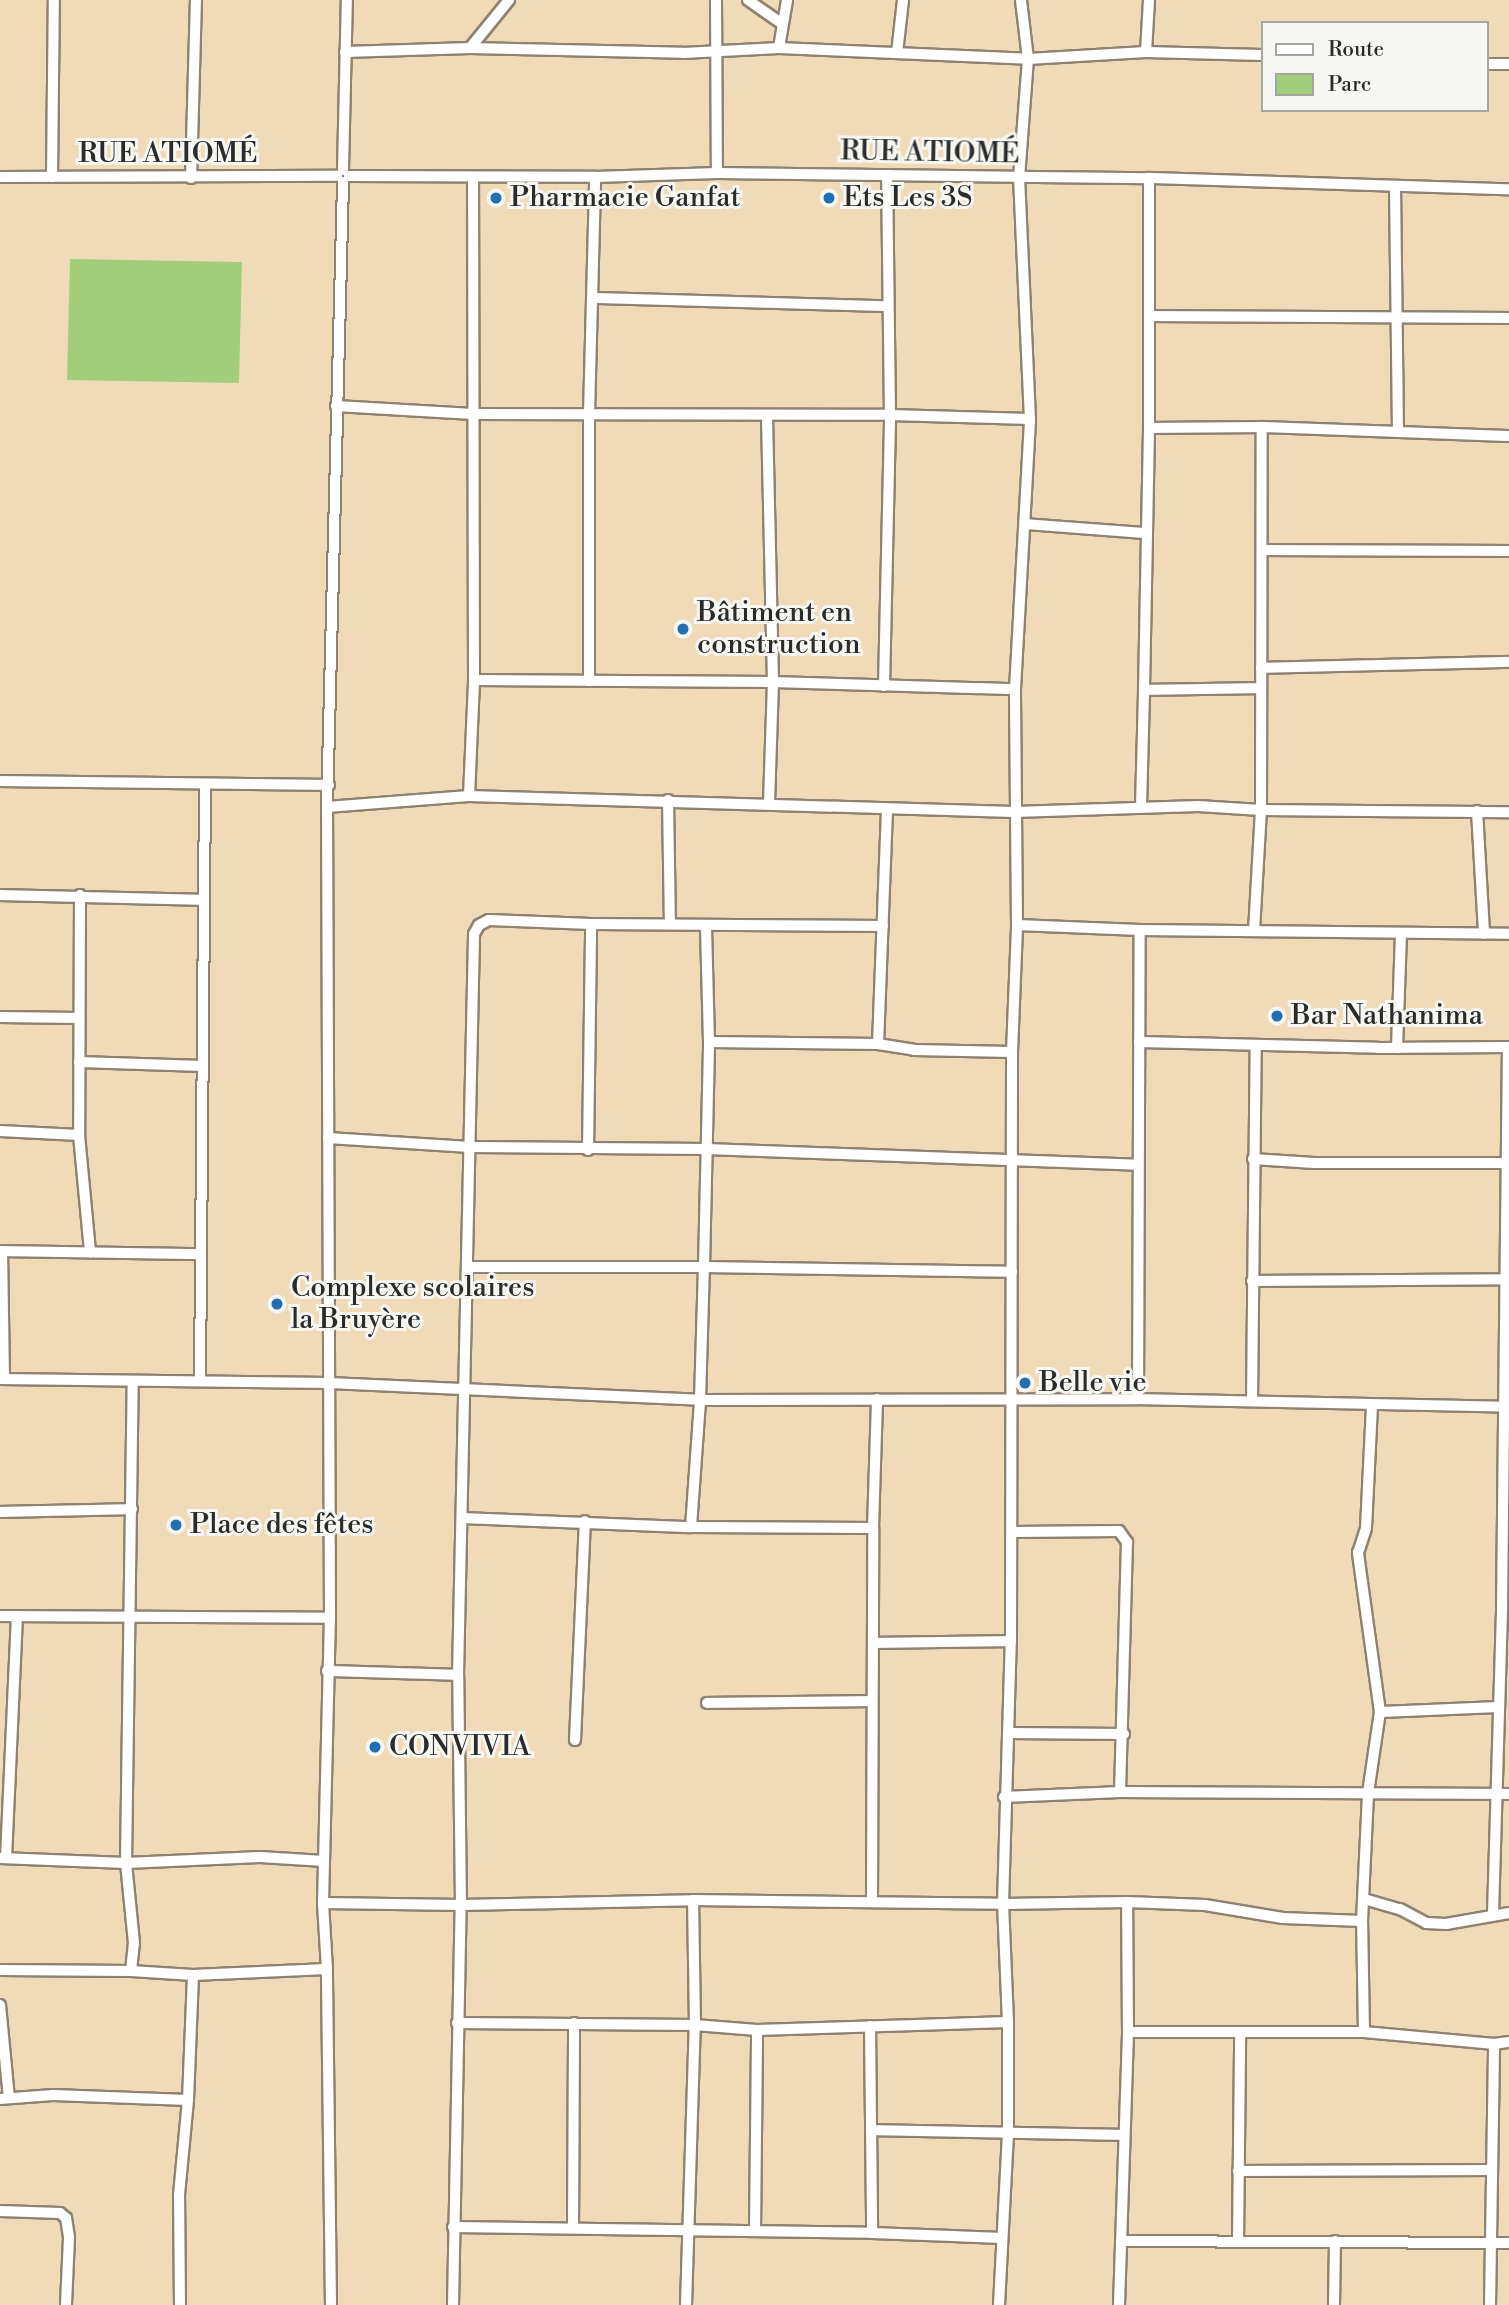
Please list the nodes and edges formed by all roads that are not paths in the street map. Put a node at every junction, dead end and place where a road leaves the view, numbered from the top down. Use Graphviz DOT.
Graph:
graph roads {
  1 [pos="54,0"];
  2 [pos="196,0"];
  3 [pos="347,0"];
  4 [pos="495,0"];
  5 [pos="509,0"];
  6 [pos="716,0"];
  7 [pos="748,0"];
  8 [pos="787,0"];
  9 [pos="903,0"];
  10 [pos="1021,0"];
  11 [pos="1149,0"];
  12 [pos="498,13"];
  13 [pos="781,23"];
  14 [pos="470,48"];
  15 [pos="779,48"];
  16 [pos="345,52"];
  17 [pos="717,52"];
  18 [pos="1146,52"];
  19 [pos="897,53"];
  20 [pos="1260,55"];
  21 [pos="1028,59"];
  22 [pos="1488,64"];
  23 [pos="1509,64"];
  24 [pos="717,173"];
  25 [pos="887,175"];
  26 [pos="343,176"];
  27 [pos="0,177"];
  28 [pos="52,177"];
  29 [pos="473,177"];
  30 [pos="595,177"];
  31 [pos="191,178"];
  32 [pos="1019,178"];
  33 [pos="1149,178"];
  34 [pos="1395,186"];
  35 [pos="1509,189"];
  36 [pos="593,298"];
  37 [pos="888,306"];
  38 [pos="1150,316"];
  39 [pos="1396,316"];
  40 [pos="1509,318"];
  41 [pos="336,406"];
  42 [pos="473,414"];
  43 [pos="589,414"];
  44 [pos="890,415"];
  45 [pos="767,417"];
  46 [pos="1030,419"];
  47 [pos="1262,427"];
  48 [pos="1149,428"];
  49 [pos="1398,430"];
  50 [pos="1509,436"];
  51 [pos="1025,524"];
  52 [pos="1146,533"];
  53 [pos="1263,550"];
  54 [pos="1509,551"];
  55 [pos="1509,662"];
  56 [pos="1261,668"];
  57 [pos="474,680"];
  58 [pos="589,681"];
  59 [pos="774,682"];
  60 [pos="884,686"];
  61 [pos="1260,688"];
  62 [pos="1015,689"];
  63 [pos="1144,690"];
  64 [pos="0,780"];
  65 [pos="205,785"];
  66 [pos="329,785"];
  67 [pos="470,796"];
  68 [pos="668,800"];
  69 [pos="769,803"];
  70 [pos="327,807"];
  71 [pos="1141,807"];
  72 [pos="887,809"];
  73 [pos="1261,810"];
  74 [pos="1477,811"];
  75 [pos="1014,812"];
  76 [pos="1509,812"];
  77 [pos="0,895"];
  78 [pos="80,895"];
  79 [pos="204,900"];
  80 [pos="670,923"];
  81 [pos="591,925"];
  82 [pos="706,925"];
  83 [pos="1017,925"];
  84 [pos="883,926"];
  85 [pos="1140,930"];
  86 [pos="1254,930"];
  87 [pos="1401,934"];
  88 [pos="1484,934"];
  89 [pos="1509,934"];
  90 [pos="0,1017"];
  91 [pos="79,1018"];
  92 [pos="709,1042"];
  93 [pos="1139,1042"];
  94 [pos="878,1044"];
  95 [pos="1256,1045"];
  96 [pos="1509,1047"];
  97 [pos="1397,1048"];
  98 [pos="1012,1052"];
  99 [pos="79,1062"];
  100 [pos="203,1066"];
  101 [pos="0,1131"];
  102 [pos="79,1135"];
  103 [pos="328,1138"];
  104 [pos="470,1147"];
  105 [pos="706,1149"];
  106 [pos="588,1150"];
  107 [pos="1253,1159"];
  108 [pos="1014,1161"];
  109 [pos="1507,1163"];
  110 [pos="1138,1165"];
  111 [pos="90,1252"];
  112 [pos="201,1254"];
  113 [pos="468,1267"];
  114 [pos="704,1267"];
  115 [pos="1012,1272"];
  116 [pos="1507,1279"];
  117 [pos="1252,1282"];
  118 [pos="2,1378"];
  119 [pos="133,1381"];
  120 [pos="200,1381"];
  121 [pos="329,1383"];
  122 [pos="464,1389"];
  123 [pos="877,1399"];
  124 [pos="1010,1399"];
  125 [pos="1138,1399"];
  126 [pos="700,1400"];
  127 [pos="1252,1401"];
  128 [pos="1372,1404"];
  129 [pos="1507,1407"];
  130 [pos="131,1509"];
  131 [pos="0,1511"];
  132 [pos="462,1518"];
  133 [pos="585,1521"];
  134 [pos="691,1527"];
  135 [pos="873,1528"];
  136 [pos="1012,1532"];
  137 [pos="1506,1608"];
  138 [pos="0,1616"];
  139 [pos="17,1616"];
  140 [pos="130,1617"];
  141 [pos="330,1618"];
  142 [pos="1011,1641"];
  143 [pos="874,1643"];
  144 [pos="327,1671"];
  145 [pos="458,1675"];
  146 [pos="872,1701"];
  147 [pos="707,1703"];
  148 [pos="1499,1707"];
  149 [pos="1380,1712"];
  150 [pos="1008,1733"];
  151 [pos="1124,1734"];
  152 [pos="575,1740"];
  153 [pos="1120,1792"];
  154 [pos="1368,1793"];
  155 [pos="1504,1794"];
  156 [pos="1004,1797"];
  157 [pos="3,1858"];
  158 [pos="324,1860"];
  159 [pos="126,1863"];
  160 [pos="1364,1899"];
  161 [pos="693,1900"];
  162 [pos="872,1900"];
  163 [pos="1127,1902"];
  164 [pos="323,1903"];
  165 [pos="1003,1904"];
  166 [pos="461,1905"];
  167 [pos="1509,1913"];
  168 [pos="1493,1914"];
  169 [pos="1362,1921"];
  170 [pos="327,1969"];
  171 [pos="0,1970"];
  172 [pos="131,1971"];
  173 [pos="193,1975"];
  174 [pos="0,2005"];
  175 [pos="575,2022"];
  176 [pos="1008,2022"];
  177 [pos="457,2023"];
  178 [pos="695,2025"];
  179 [pos="870,2026"];
  180 [pos="757,2031"];
  181 [pos="1128,2032"];
  182 [pos="1363,2032"];
  183 [pos="1240,2034"];
  184 [pos="1509,2042"];
  185 [pos="1494,2044"];
  186 [pos="5,2098"];
  187 [pos="188,2100"];
  188 [pos="872,2130"];
  189 [pos="1008,2135"];
  190 [pos="1123,2135"];
  191 [pos="1491,2170"];
  192 [pos="1238,2171"];
  193 [pos="0,2211"];
  194 [pos="453,2227"];
  195 [pos="573,2228"];
  196 [pos="688,2230"];
  197 [pos="755,2231"];
  198 [pos="872,2232"];
  199 [pos="1002,2238"];
  200 [pos="1121,2241"];
  201 [pos="1237,2241"];
  202 [pos="1335,2241"];
  203 [pos="1488,2243"];
  204 [pos="1509,2243"];
  205 [pos="66,2305"];
  206 [pos="180,2305"];
  207 [pos="331,2305"];
  208 [pos="453,2305"];
  209 [pos="686,2305"];
  210 [pos="999,2305"];
  211 [pos="1119,2305"];
  212 [pos="1334,2305"];
  213 [pos="1490,2305"];
  1 -- 28 [label="street"];
  2 -- 31 [label="street"];
  3 -- 16 [label="street"];
  4 -- 12 [label="street"];
  5 -- 12 [label="street"];
  6 -- 17 [label="street"];
  7 -- 13 [label="street"];
  8 -- 13 [label="street"];
  9 -- 19 [label="street"];
  10 -- 21 [label="street"];
  11 -- 18 [label="street"];
  12 -- 14 [label="street"];
  13 -- 15 [label="street"];
  14 -- 16 [label="street"];
  14 -- 17 [label="street"];
  15 -- 17 [label="street"];
  15 -- 19 [label="street"];
  16 -- 26 [label="street"];
  17 -- 24 [label="street"];
  18 -- 20 [label="street"];
  18 -- 21 [label="street"];
  19 -- 21 [label="street"];
  21 -- 32 [label="street"];
  22 -- 23 [label="street"];
  24 -- 25 [label="street, RUE ATIOMÉ"];
  24 -- 30 [label="street, RUE ATIOMÉ"];
  25 -- 32 [label="street, RUE ATIOMÉ"];
  25 -- 37 [label="street"];
  26 -- 29 [label="street, RUE ATIOMÉ"];
  26 -- 31 [label="street, RUE ATIOMÉ"];
  26 -- 41 [label="street"];
  27 -- 28 [label="street, RUE ATIOMÉ"];
  28 -- 31 [label="street, RUE ATIOMÉ"];
  29 -- 30 [label="street, RUE ATIOMÉ"];
  29 -- 42 [label="street"];
  30 -- 36 [label="street"];
  32 -- 33 [label="street, RUE ATIOMÉ"];
  32 -- 46 [label="street"];
  33 -- 34 [label="street, RUE ATIOMÉ"];
  33 -- 38 [label="street"];
  34 -- 35 [label="street, RUE ATIOMÉ"];
  34 -- 39 [label="street"];
  36 -- 37 [label="street"];
  36 -- 43 [label="street"];
  37 -- 44 [label="street"];
  38 -- 39 [label="street"];
  38 -- 48 [label="street"];
  39 -- 40 [label="street"];
  39 -- 49 [label="street"];
  41 -- 42 [label="street"];
  41 -- 66 [label="street"];
  42 -- 43 [label="street"];
  42 -- 57 [label="street"];
  43 -- 45 [label="street"];
  43 -- 58 [label="street"];
  44 -- 45 [label="street"];
  44 -- 46 [label="street"];
  44 -- 60 [label="street"];
  45 -- 59 [label="street"];
  46 -- 51 [label="street"];
  47 -- 48 [label="street"];
  47 -- 49 [label="street"];
  47 -- 53 [label="street"];
  48 -- 52 [label="street"];
  49 -- 50 [label="street"];
  51 -- 52 [label="street"];
  51 -- 62 [label="street"];
  52 -- 63 [label="street"];
  53 -- 54 [label="street"];
  53 -- 56 [label="street"];
  55 -- 56 [label="street"];
  56 -- 61 [label="street"];
  57 -- 58 [label="street"];
  57 -- 67 [label="street"];
  58 -- 59 [label="street"];
  59 -- 60 [label="street"];
  59 -- 69 [label="street"];
  60 -- 62 [label="street"];
  61 -- 63 [label="street"];
  61 -- 73 [label="street"];
  62 -- 75 [label="street"];
  63 -- 71 [label="street"];
  64 -- 65 [label="street"];
  65 -- 66 [label="street"];
  65 -- 79 [label="street"];
  66 -- 70 [label="street"];
  67 -- 68 [label="street"];
  67 -- 70 [label="street"];
  68 -- 69 [label="street"];
  68 -- 80 [label="street"];
  69 -- 72 [label="street"];
  70 -- 103 [label="street"];
  71 -- 73 [label="street"];
  71 -- 75 [label="street"];
  72 -- 75 [label="street"];
  72 -- 84 [label="street"];
  73 -- 74 [label="street"];
  73 -- 86 [label="street"];
  74 -- 76 [label="street"];
  74 -- 88 [label="street"];
  75 -- 83 [label="street"];
  77 -- 78 [label="street"];
  78 -- 79 [label="street"];
  78 -- 91 [label="street"];
  79 -- 100 [label="street"];
  80 -- 81 [label="street"];
  80 -- 82 [label="street"];
  81 -- 104 [label="street"];
  81 -- 106 [label="street"];
  82 -- 84 [label="street"];
  82 -- 92 [label="street"];
  83 -- 85 [label="street"];
  83 -- 98 [label="street"];
  84 -- 94 [label="street"];
  85 -- 86 [label="street"];
  85 -- 93 [label="street"];
  86 -- 87 [label="street"];
  87 -- 88 [label="street"];
  87 -- 97 [label="street"];
  88 -- 89 [label="street"];
  90 -- 91 [label="street"];
  91 -- 99 [label="street"];
  92 -- 94 [label="street"];
  92 -- 105 [label="street"];
  93 -- 95 [label="street"];
  93 -- 110 [label="street"];
  94 -- 98 [label="street"];
  95 -- 97 [label="street"];
  95 -- 107 [label="street"];
  96 -- 97 [label="street"];
  96 -- 109 [label="street"];
  98 -- 108 [label="street"];
  99 -- 100 [label="street"];
  99 -- 102 [label="street"];
  100 -- 112 [label="street"];
  101 -- 102 [label="street"];
  102 -- 111 [label="street"];
  103 -- 104 [label="street"];
  103 -- 121 [label="street"];
  104 -- 106 [label="street"];
  104 -- 113 [label="street"];
  105 -- 106 [label="street"];
  105 -- 108 [label="street"];
  105 -- 114 [label="street"];
  107 -- 109 [label="street"];
  107 -- 117 [label="street"];
  108 -- 110 [label="street"];
  108 -- 115 [label="street"];
  109 -- 116 [label="street"];
  110 -- 125 [label="street"];
  111 -- 112 [label="street"];
  111 -- 118 [label="street"];
  112 -- 120 [label="street"];
  113 -- 114 [label="street"];
  113 -- 122 [label="street"];
  114 -- 115 [label="street"];
  114 -- 126 [label="street"];
  115 -- 124 [label="street"];
  116 -- 117 [label="street"];
  116 -- 129 [label="street"];
  117 -- 127 [label="street"];
  118 -- 119 [label="street"];
  119 -- 120 [label="street"];
  119 -- 130 [label="street"];
  120 -- 121 [label="street"];
  121 -- 122 [label="street"];
  121 -- 141 [label="street"];
  122 -- 126 [label="street"];
  122 -- 132 [label="street"];
  123 -- 124 [label="street"];
  123 -- 126 [label="street"];
  123 -- 135 [label="street"];
  124 -- 125 [label="street"];
  124 -- 136 [label="street"];
  125 -- 127 [label="street"];
  126 -- 134 [label="street"];
  127 -- 128 [label="street"];
  128 -- 129 [label="street"];
  128 -- 149 [label="street"];
  129 -- 137 [label="street"];
  130 -- 131 [label="street"];
  130 -- 140 [label="street"];
  132 -- 133 [label="street"];
  132 -- 145 [label="street"];
  133 -- 134 [label="street"];
  133 -- 152 [label="street"];
  134 -- 135 [label="street"];
  135 -- 143 [label="street"];
  136 -- 142 [label="street"];
  136 -- 151 [label="street"];
  137 -- 148 [label="street"];
  138 -- 139 [label="street"];
  139 -- 140 [label="street"];
  139 -- 157 [label="street"];
  140 -- 141 [label="street"];
  140 -- 159 [label="street"];
  141 -- 144 [label="street"];
  142 -- 143 [label="street"];
  142 -- 150 [label="street"];
  143 -- 146 [label="street"];
  144 -- 145 [label="street"];
  144 -- 158 [label="street"];
  145 -- 166 [label="street"];
  146 -- 147 [label="street"];
  146 -- 162 [label="street"];
  148 -- 149 [label="street"];
  148 -- 155 [label="street"];
  149 -- 154 [label="street"];
  150 -- 151 [label="street"];
  150 -- 156 [label="street"];
  151 -- 153 [label="street"];
  153 -- 154 [label="street"];
  153 -- 156 [label="street"];
  154 -- 155 [label="street"];
  154 -- 160 [label="street"];
  155 -- 168 [label="street"];
  156 -- 165 [label="street"];
  157 -- 159 [label="street"];
  158 -- 159 [label="street"];
  158 -- 164 [label="street"];
  159 -- 172 [label="street"];
  160 -- 168 [label="street"];
  160 -- 169 [label="street"];
  161 -- 162 [label="street"];
  161 -- 166 [label="street"];
  161 -- 178 [label="street"];
  162 -- 165 [label="street"];
  163 -- 165 [label="street"];
  163 -- 169 [label="street"];
  163 -- 181 [label="street"];
  164 -- 166 [label="street"];
  164 -- 170 [label="street"];
  165 -- 176 [label="street"];
  166 -- 177 [label="street"];
  167 -- 168 [label="street"];
  169 -- 182 [label="street"];
  170 -- 173 [label="street"];
  170 -- 207 [label="street"];
  171 -- 172 [label="street"];
  172 -- 173 [label="street"];
  173 -- 187 [label="street"];
  174 -- 186 [label="street"];
  175 -- 177 [label="street"];
  175 -- 178 [label="street"];
  175 -- 195 [label="street"];
  176 -- 179 [label="street"];
  176 -- 189 [label="street"];
  177 -- 194 [label="street"];
  178 -- 180 [label="street"];
  178 -- 196 [label="street"];
  179 -- 180 [label="street"];
  179 -- 188 [label="street"];
  180 -- 197 [label="street"];
  181 -- 183 [label="street"];
  181 -- 190 [label="street"];
  182 -- 183 [label="street"];
  182 -- 185 [label="street"];
  183 -- 192 [label="street"];
  184 -- 185 [label="street"];
  185 -- 191 [label="street"];
  186 -- 187 [label="street"];
  187 -- 206 [label="street"];
  188 -- 189 [label="street"];
  188 -- 198 [label="street"];
  189 -- 190 [label="street"];
  189 -- 199 [label="street"];
  190 -- 200 [label="street"];
  191 -- 192 [label="street"];
  191 -- 203 [label="street"];
  192 -- 201 [label="street"];
  193 -- 205 [label="street"];
  194 -- 195 [label="street"];
  194 -- 208 [label="street"];
  195 -- 196 [label="street"];
  196 -- 197 [label="street"];
  196 -- 209 [label="street"];
  197 -- 198 [label="street"];
  198 -- 199 [label="street"];
  199 -- 210 [label="street"];
  200 -- 201 [label="street"];
  200 -- 211 [label="street"];
  201 -- 202 [label="street"];
  202 -- 203 [label="street"];
  202 -- 212 [label="street"];
  203 -- 204 [label="street"];
  203 -- 213 [label="street"];
}
